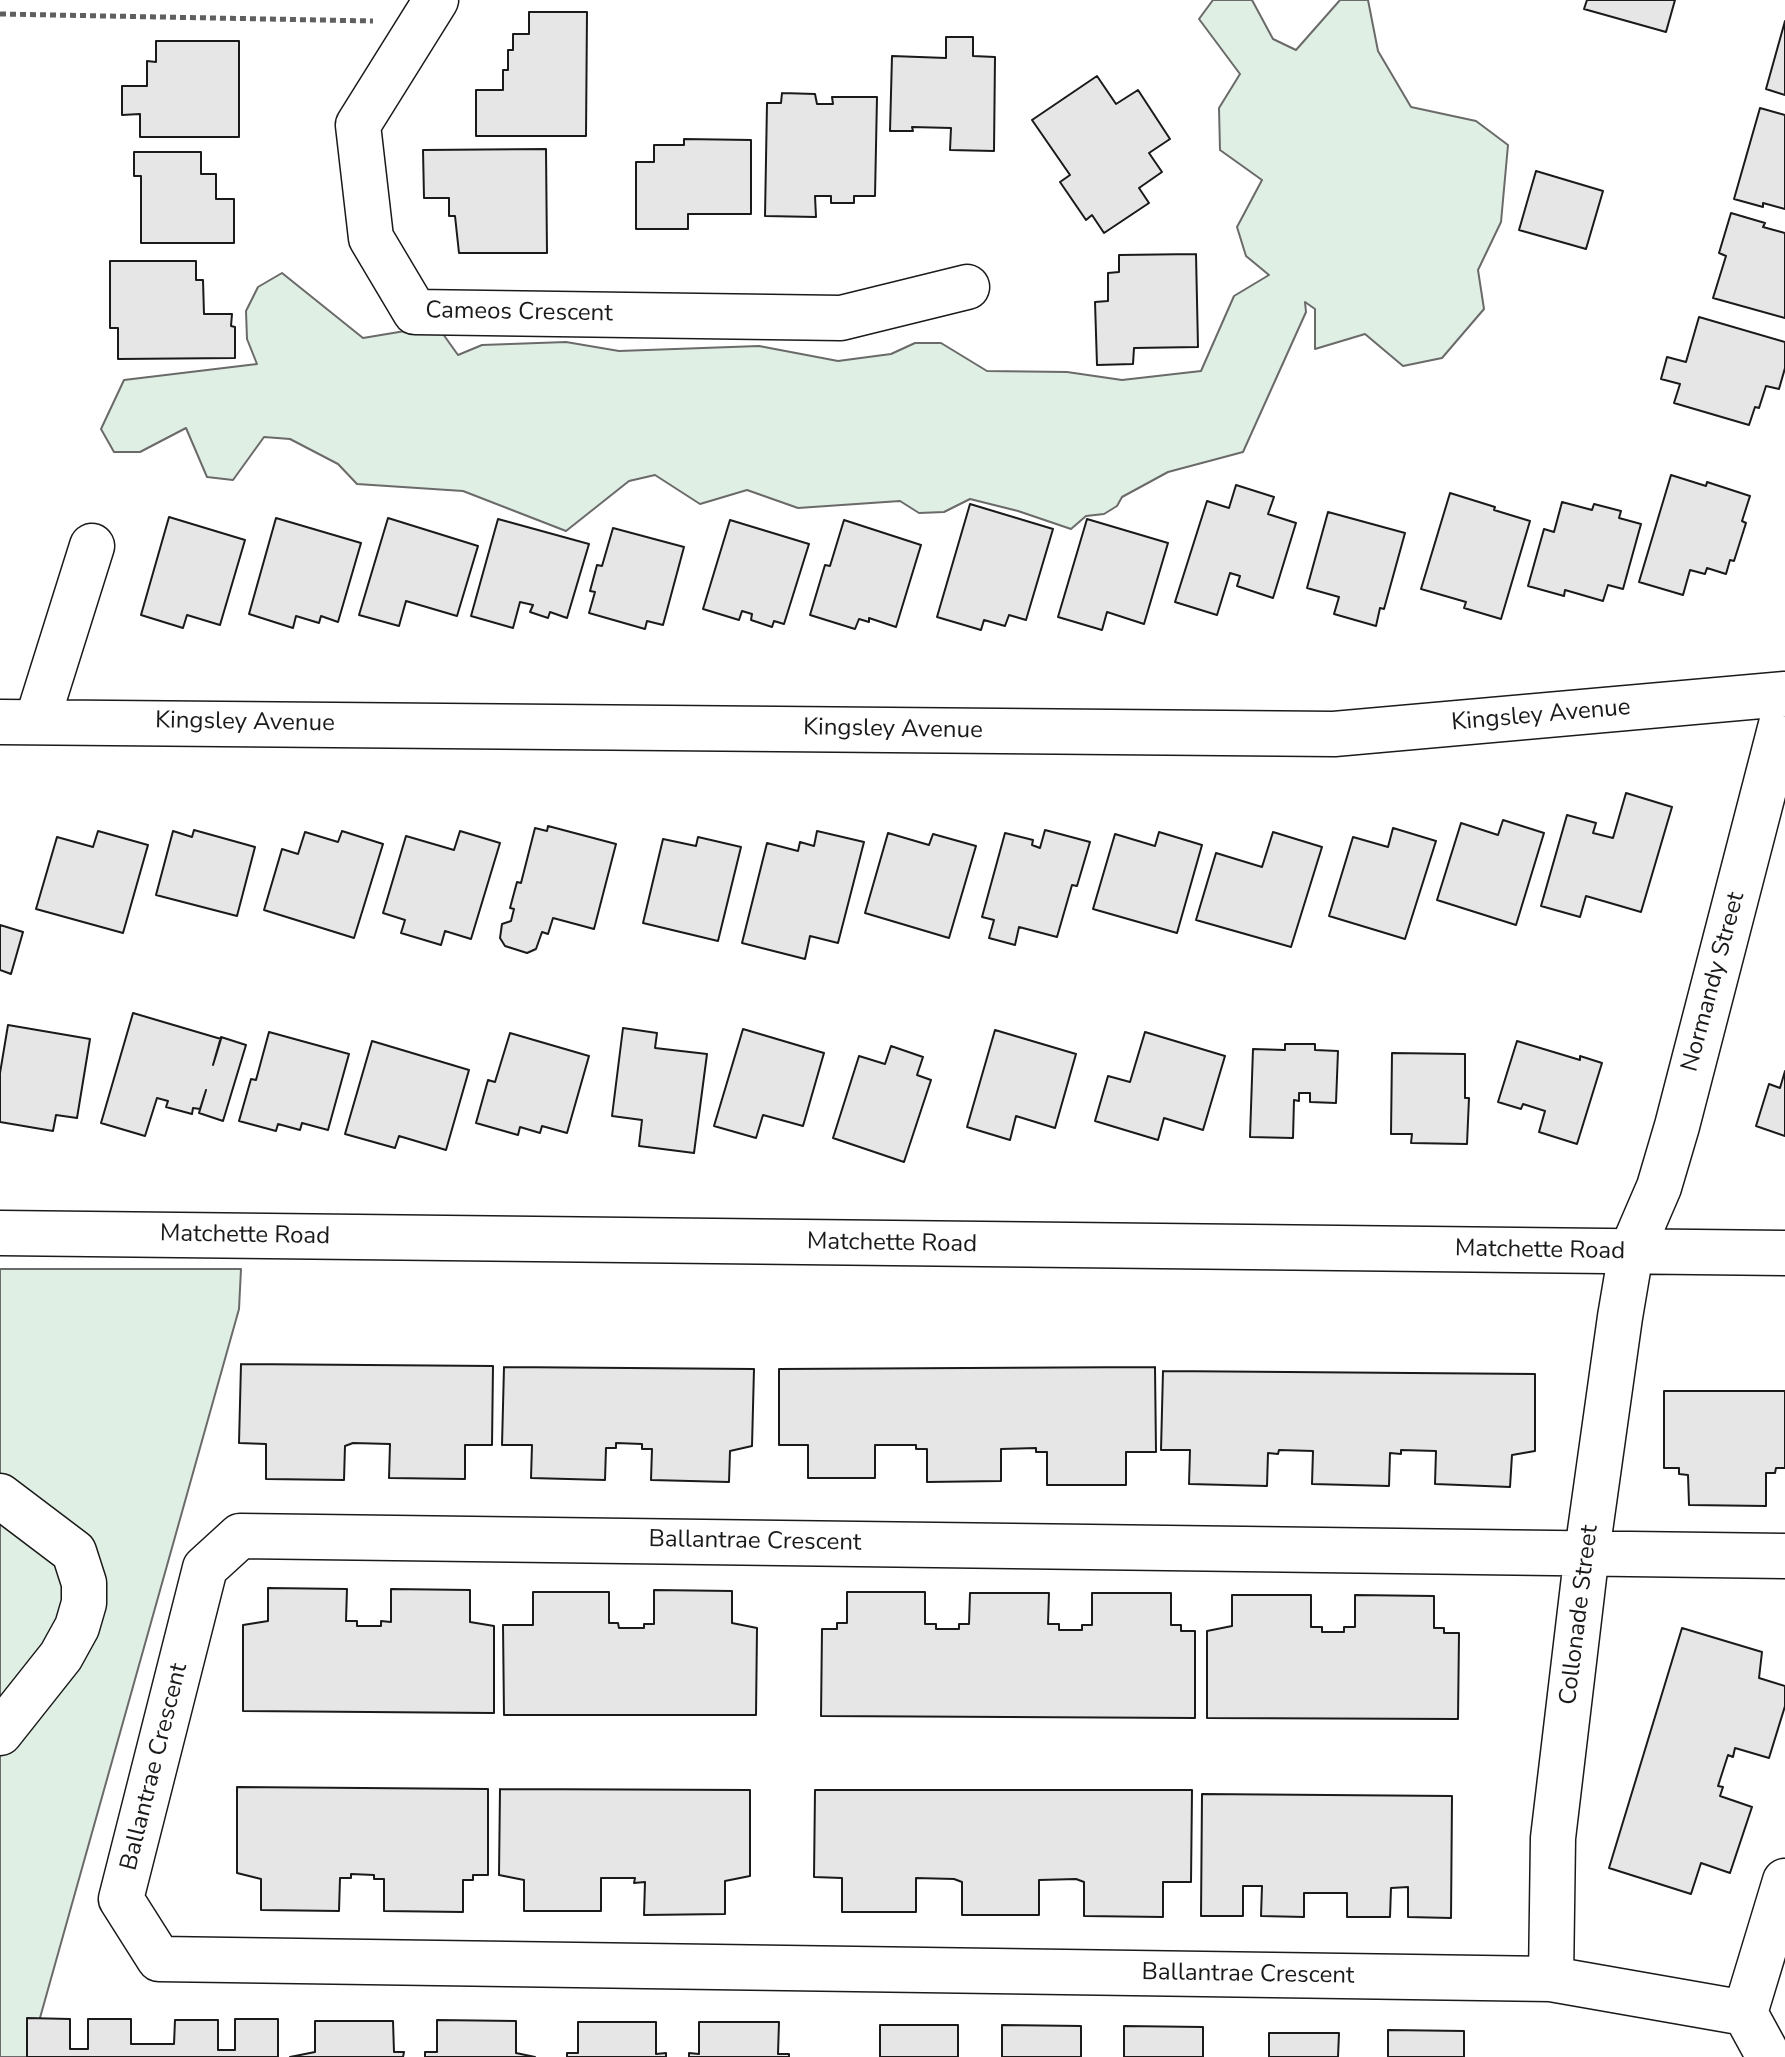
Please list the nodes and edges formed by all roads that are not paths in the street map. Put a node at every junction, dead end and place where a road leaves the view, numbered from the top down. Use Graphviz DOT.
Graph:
graph roads {
  1 [pos="429,11"];
  2 [pos="967,287"];
  3 [pos="92,546"];
  4 [pos="1785,694"];
  5 [pos="1785,709"];
  6 [pos="19,721"];
  7 [pos="0,1233"];
  8 [pos="1631,1252"];
  9 [pos="1785,1253"];
  10 [pos="0,1496"];
  11 [pos="1587,1552"];
  12 [pos="1785,1556"];
  13 [pos="0,1733"];
  14 [pos="1785,1881"];
  15 [pos="1551,1979"];
  16 [pos="1745,2013"];
  17 [pos="1769,2057"];
  1 -- 2 [label="street, Cameos Crescent"];
  3 -- 6 [label="street"];
  4 -- 6 [label="street, Kingsley Avenue"];
  5 -- 8 [label="street, Normandy Street"];
  7 -- 8 [label="street, Matchette Road"];
  8 -- 9 [label="street, Matchette Road"];
  8 -- 11 [label="street, Collonade Street"];
  10 -- 13 [label="street"];
  11 -- 12 [label="street"];
  11 -- 15 [label="street, Collonade Street"];
  11 -- 15 [label="street, Ballantrae Crescent"];
  14 -- 16 [label="street"];
  15 -- 16 [label="street"];
  16 -- 17 [label="street"];
}
